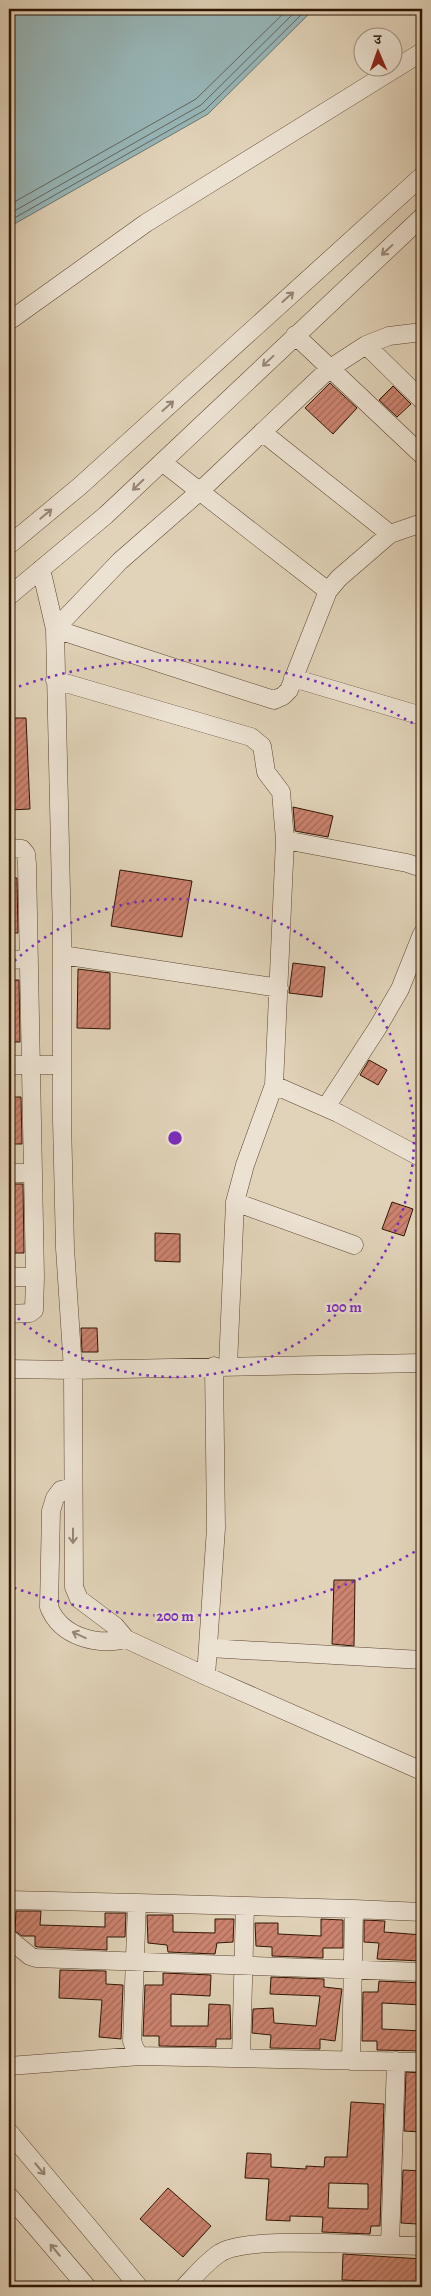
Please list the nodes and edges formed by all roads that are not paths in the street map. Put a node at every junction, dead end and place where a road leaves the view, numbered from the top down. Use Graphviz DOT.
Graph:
graph roads {
  1 [pos="422,52"];
  2 [pos="422,176"];
  3 [pos="422,217"];
  4 [pos="9,321"];
  5 [pos="422,332"];
  6 [pos="296,336"];
  7 [pos="366,345"];
  8 [pos="329,369"];
  9 [pos="422,400"];
  10 [pos="262,432"];
  11 [pos="422,455"];
  12 [pos="162,462"];
  13 [pos="199,492"];
  14 [pos="422,523"];
  15 [pos="390,534"];
  16 [pos="9,545"];
  17 [pos="42,569"];
  18 [pos="328,590"];
  19 [pos="9,596"];
  20 [pos="55,629"];
  21 [pos="293,678"];
  22 [pos="55,680"];
  23 [pos="422,716"];
  24 [pos="284,840"];
  25 [pos="9,848"];
  26 [pos="422,868"];
  27 [pos="422,934"];
  28 [pos="62,955"];
  29 [pos="29,959"];
  30 [pos="9,960"];
  31 [pos="279,988"];
  32 [pos="9,1065"];
  33 [pos="31,1065"];
  34 [pos="62,1065"];
  35 [pos="274,1085"];
  36 [pos="326,1107"];
  37 [pos="422,1158"];
  38 [pos="9,1173"];
  39 [pos="33,1173"];
  40 [pos="235,1202"];
  41 [pos="354,1245"];
  42 [pos="9,1276"];
  43 [pos="35,1276"];
  44 [pos="9,1314"];
  45 [pos="422,1363"];
  46 [pos="221,1366"];
  47 [pos="9,1369"];
  48 [pos="74,1370"];
  49 [pos="73,1487"];
  50 [pos="126,1639"];
  51 [pos="209,1648"];
  52 [pos="422,1660"];
  53 [pos="206,1676"];
  54 [pos="422,1771"];
  55 [pos="9,1900"];
  56 [pos="136,1903"];
  57 [pos="244,1906"];
  58 [pos="354,1909"];
  59 [pos="422,1912"];
  60 [pos="9,1939"];
  61 [pos="135,1962"];
  62 [pos="242,1966"];
  63 [pos="353,1969"];
  64 [pos="422,1972"];
  65 [pos="140,2056"];
  66 [pos="241,2058"];
  67 [pos="351,2061"];
  68 [pos="396,2061"];
  69 [pos="422,2062"];
  70 [pos="9,2066"];
  71 [pos="9,2132"];
  72 [pos="9,2196"];
  73 [pos="390,2246"];
  74 [pos="422,2246"];
  75 [pos="87,2287"];
  76 [pos="139,2287"];
  77 [pos="184,2287"];
  1 -- 4 [label="street"];
  16 -- 2 [label="street, one-way"];
  3 -- 6 [label="street, one-way"];
  5 -- 7 [label="street"];
  6 -- 8 [label="street"];
  6 -- 12 [label="street, one-way"];
  7 -- 8 [label="street"];
  7 -- 9 [label="street"];
  8 -- 10 [label="street"];
  8 -- 11 [label="street"];
  10 -- 13 [label="street"];
  10 -- 15 [label="street"];
  12 -- 13 [label="street"];
  12 -- 17 [label="street, one-way"];
  13 -- 18 [label="street"];
  13 -- 20 [label="street"];
  14 -- 15 [label="street"];
  15 -- 18 [label="street"];
  17 -- 19 [label="street"];
  17 -- 20 [label="street"];
  18 -- 21 [label="street"];
  20 -- 21 [label="street"];
  20 -- 22 [label="street"];
  21 -- 23 [label="street"];
  22 -- 24 [label="street"];
  22 -- 28 [label="street"];
  24 -- 26 [label="street"];
  24 -- 31 [label="street"];
  25 -- 29 [label="street"];
  27 -- 36 [label="street"];
  28 -- 31 [label="street"];
  28 -- 34 [label="street"];
  29 -- 30 [label="street"];
  29 -- 33 [label="street"];
  31 -- 35 [label="street"];
  32 -- 33 [label="street"];
  33 -- 34 [label="street"];
  33 -- 39 [label="street"];
  34 -- 48 [label="street"];
  35 -- 36 [label="street"];
  35 -- 40 [label="street"];
  36 -- 37 [label="street"];
  38 -- 39 [label="street"];
  39 -- 43 [label="street"];
  40 -- 41 [label="street"];
  40 -- 46 [label="street"];
  42 -- 43 [label="street"];
  43 -- 44 [label="street"];
  45 -- 46 [label="street"];
  46 -- 48 [label="street"];
  46 -- 51 [label="street"];
  47 -- 48 [label="street"];
  48 -- 49 [label="street"];
  49 -- 50 [label="street, one-way"];
  50 -- 49 [label="street, one-way"];
  50 -- 53 [label="street"];
  51 -- 52 [label="street"];
  51 -- 53 [label="street"];
  53 -- 54 [label="street"];
  55 -- 56 [label="street"];
  56 -- 57 [label="street"];
  56 -- 61 [label="street"];
  57 -- 58 [label="street"];
  57 -- 62 [label="street"];
  58 -- 59 [label="street"];
  58 -- 63 [label="street"];
  60 -- 61 [label="street"];
  61 -- 62 [label="street"];
  61 -- 65 [label="street"];
  62 -- 63 [label="street"];
  62 -- 66 [label="street"];
  63 -- 64 [label="street"];
  63 -- 67 [label="street"];
  65 -- 66 [label="street"];
  65 -- 70 [label="street"];
  66 -- 67 [label="street"];
  67 -- 68 [label="street"];
  68 -- 69 [label="street"];
  68 -- 73 [label="street"];
  71 -- 76 [label="street, one-way"];
  75 -- 72 [label="street, one-way"];
  73 -- 74 [label="street"];
  73 -- 77 [label="street"];
}
